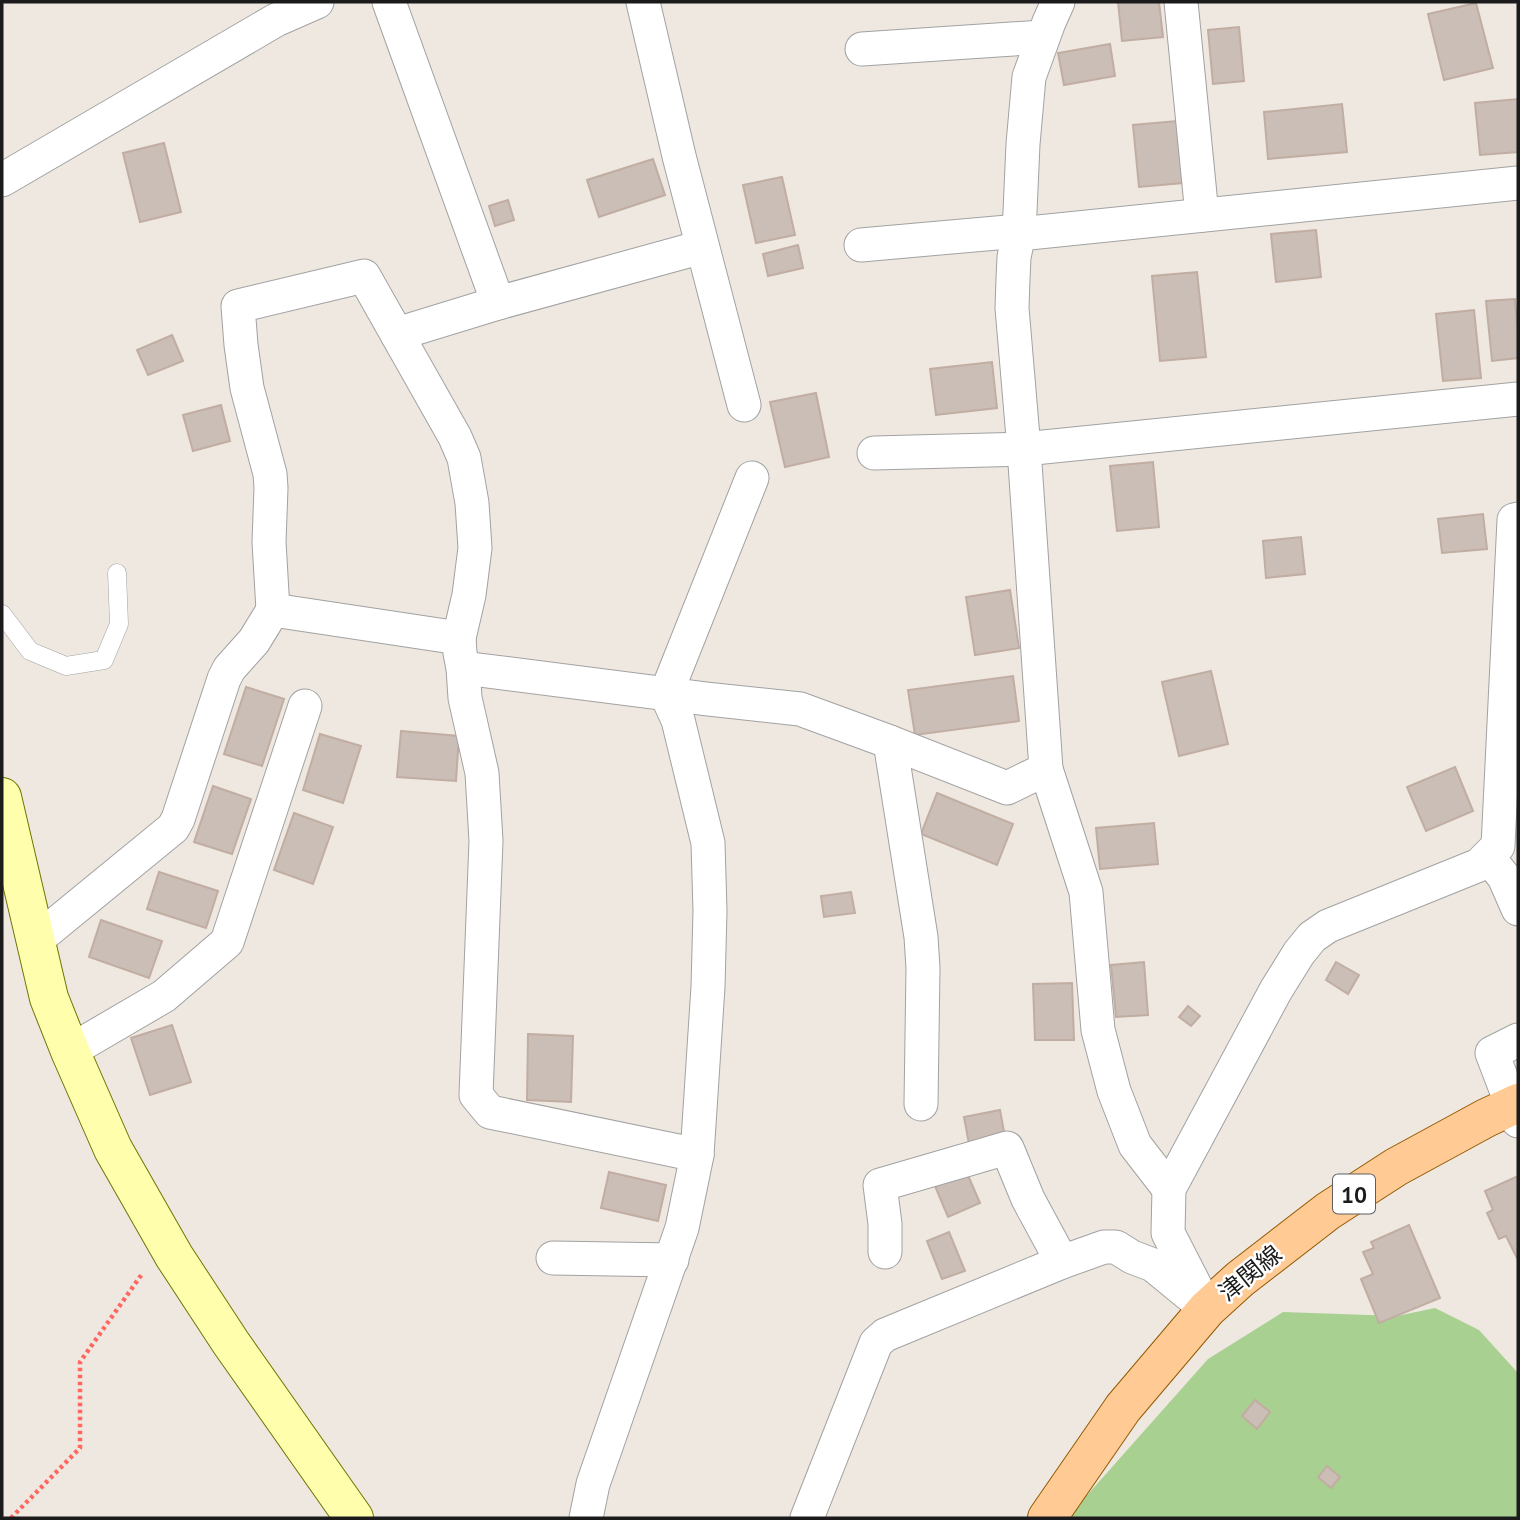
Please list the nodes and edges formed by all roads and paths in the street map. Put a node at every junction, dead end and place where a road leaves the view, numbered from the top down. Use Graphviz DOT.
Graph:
graph roads {
  1 [pos="317,2"];
  2 [pos="389,2"];
  3 [pos="643,2"];
  4 [pos="1058,2"];
  5 [pos="1190,3"];
  6 [pos="1043,37"];
  7 [pos="862,49"];
  8 [pos="2,180"];
  9 [pos="1518,183"];
  10 [pos="1202,215"];
  11 [pos="1019,233"];
  12 [pos="861,244"];
  13 [pos="702,247"];
  14 [pos="498,303"];
  15 [pos="397,334"];
  16 [pos="1518,399"];
  17 [pos="744,405"];
  18 [pos="1024,449"];
  19 [pos="874,453"];
  20 [pos="752,478"];
  21 [pos="1518,519"];
  22 [pos="117,573"];
  23 [pos="273,610"];
  24 [pos="2,614"];
  25 [pos="461,653"];
  26 [pos="666,694"];
  27 [pos="305,706"];
  28 [pos="890,742"];
  29 [pos="1046,769"];
  30 [pos="2,797"];
  31 [pos="1488,857"];
  32 [pos="1518,909"];
  33 [pos="35,941"];
  34 [pos="1518,1040"];
  35 [pos="70,1051"];
  36 [pos="921,1104"];
  37 [pos="1516,1110"];
  38 [pos="697,1155"];
  39 [pos="1169,1189"];
  40 [pos="165,1241"];
  41 [pos="885,1252"];
  42 [pos="553,1258"];
  43 [pos="672,1260"];
  44 [pos="1062,1262"];
  45 [pos="1207,1310"];
  46 [pos="11,1518"];
  47 [pos="354,1518"];
  48 [pos="586,1518"];
  49 [pos="807,1518"];
  50 [pos="1047,1518"];
  1 -- 8 [label="street"];
  2 -- 14 [label="street"];
  3 -- 13 [label="street"];
  4 -- 6 [label="street"];
  5 -- 10 [label="street"];
  6 -- 7 [label="street"];
  6 -- 11 [label="street"];
  9 -- 10 [label="street"];
  10 -- 11 [label="street"];
  11 -- 12 [label="street"];
  11 -- 18 [label="street"];
  13 -- 14 [label="street"];
  13 -- 17 [label="street"];
  14 -- 15 [label="street"];
  15 -- 23 [label="street"];
  15 -- 25 [label="street"];
  16 -- 18 [label="street"];
  18 -- 19 [label="street"];
  18 -- 29 [label="street"];
  20 -- 26 [label="street"];
  21 -- 31 [label="street"];
  22 -- 24 [label="lane"];
  23 -- 25 [label="street"];
  23 -- 33 [label="street"];
  25 -- 26 [label="street"];
  25 -- 38 [label="street"];
  26 -- 28 [label="street"];
  26 -- 38 [label="street"];
  27 -- 35 [label="street"];
  28 -- 29 [label="street"];
  28 -- 36 [label="street"];
  29 -- 39 [label="street"];
  30 -- 33 [label="street"];
  31 -- 32 [label="street"];
  31 -- 39 [label="street"];
  33 -- 35 [label="street"];
  34 -- 37 [label="street"];
  35 -- 40 [label="street"];
  37 -- 45 [label="main road, 津関線 / 10"];
  38 -- 43 [label="street"];
  39 -- 45 [label="street"];
  40 -- 46 [label="path"];
  40 -- 47 [label="street"];
  41 -- 44 [label="street"];
  42 -- 43 [label="street"];
  43 -- 48 [label="street"];
  44 -- 45 [label="street"];
  44 -- 49 [label="street"];
  45 -- 50 [label="main road, 津関線 / 10"];
}
